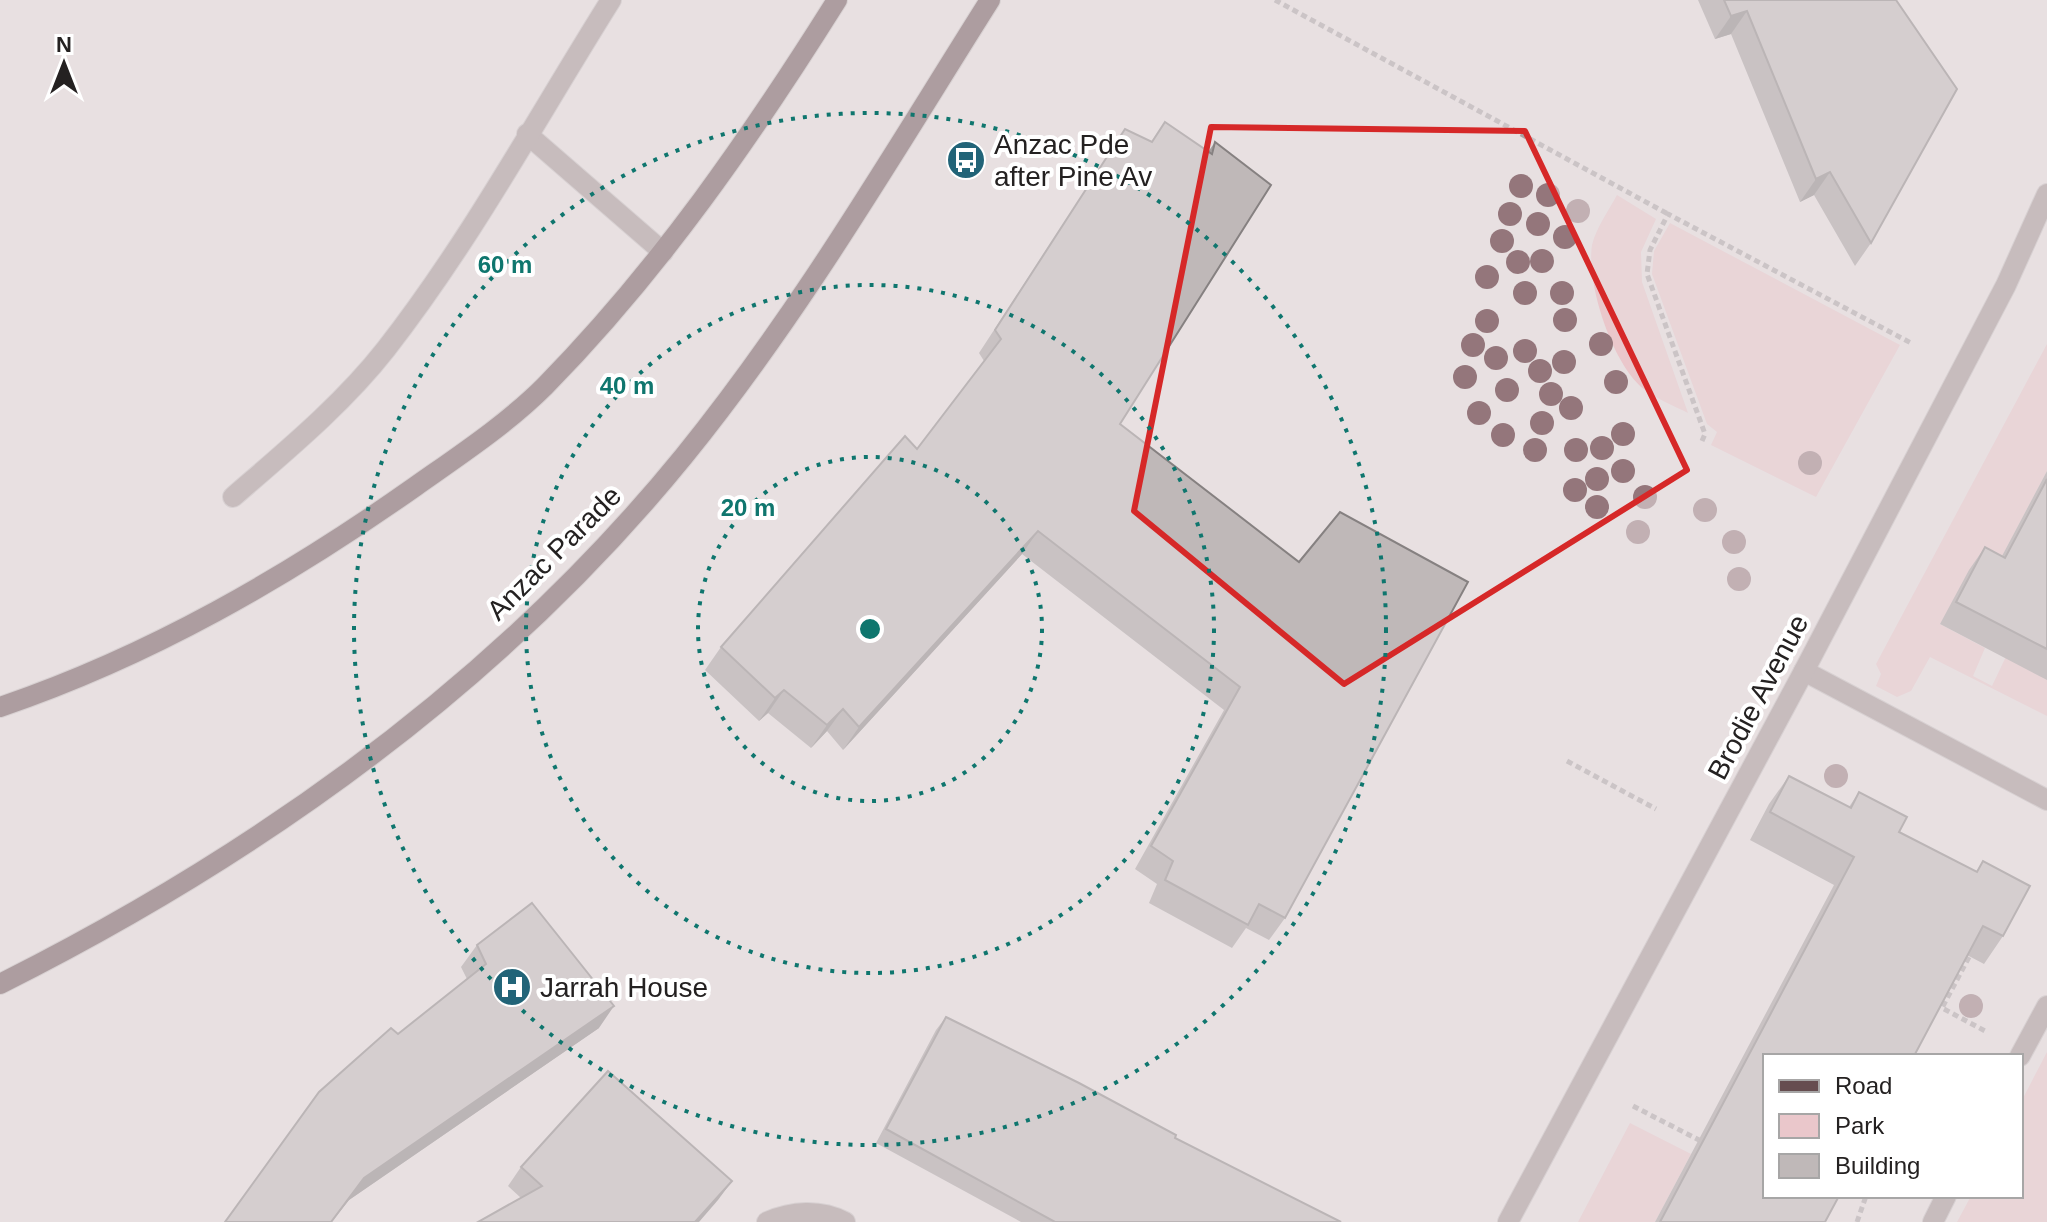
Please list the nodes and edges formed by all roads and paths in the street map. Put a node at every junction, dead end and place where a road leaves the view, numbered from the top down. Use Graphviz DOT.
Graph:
graph roads {
  1 [pos="611,0"];
  2 [pos="837,0"];
  3 [pos="990,0"];
  4 [pos="1275,0"];
  5 [pos="527,134"];
  6 [pos="2047,194"];
  7 [pos="1668,214"];
  8 [pos="663,252"];
  9 [pos="1911,343"];
  10 [pos="1702,441"];
  11 [pos="233,497"];
  12 [pos="1804,671"];
  13 [pos="0,707"];
  14 [pos="1567,761"];
  15 [pos="2047,800"];
  16 [pos="1656,809"];
  17 [pos="1969,957"];
  18 [pos="0,984"];
  19 [pos="2047,1006"];
  20 [pos="2022,1053"];
  21 [pos="1633,1106"];
  22 [pos="1699,1140"];
  23 [pos="1865,1198"];
  24 [pos="1945,1198"];
  25 [pos="767,1222"];
  26 [pos="845,1222"];
  27 [pos="1508,1222"];
  28 [pos="1857,1222"];
  29 [pos="1933,1222"];
  1 -- 5 [label="street"];
  2 -- 8 [label="main road"];
  3 -- 18 [label="main road, Anzac Parade"];
  4 -- 7 [label="path"];
  5 -- 8 [label="street"];
  5 -- 11 [label="street"];
  6 -- 12 [label="street, Brodie Avenue"];
  7 -- 9 [label="path"];
  7 -- 10 [label="path"];
  8 -- 13 [label="main road"];
  12 -- 15 [label="street"];
  12 -- 27 [label="street, Brodie Avenue"];
  14 -- 16 [label="path"];
  17 -- 20 [label="path"];
  19 -- 20 [label="street"];
  21 -- 22 [label="path"];
  23 -- 28 [label="path"];
  24 -- 29 [label="street"];
  25 -- 26 [label="street"];
}
